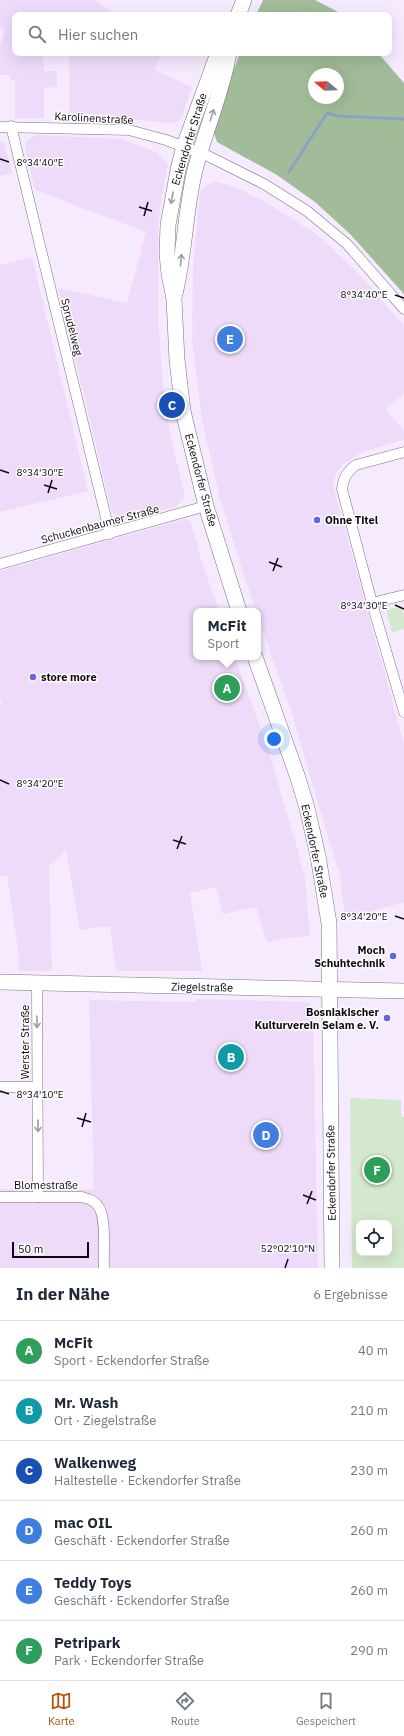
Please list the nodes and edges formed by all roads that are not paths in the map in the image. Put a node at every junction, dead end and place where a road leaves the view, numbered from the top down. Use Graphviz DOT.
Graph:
graph roads {
  1 [pos="244,0"];
  2 [pos="239,12"];
  3 [pos="217,56"];
  4 [pos="228,56"];
  5 [pos="11,126"];
  6 [pos="0,127"];
  7 [pos="184,146"];
  8 [pos="200,152"];
  9 [pos="174,299"];
  10 [pos="404,309"];
  11 [pos="404,452"];
  12 [pos="206,506"];
  13 [pos="110,534"];
  14 [pos="0,564"];
  15 [pos="404,595"];
  16 [pos="372,604"];
  17 [pos="238,608"];
  18 [pos="256,660"];
  19 [pos="404,712"];
  20 [pos="0,982"];
  21 [pos="36,983"];
  22 [pos="330,990"];
  23 [pos="404,990"];
  24 [pos="0,1086"];
  25 [pos="37,1087"];
  26 [pos="0,1197"];
  27 [pos="38,1197"];
  28 [pos="104,1268"];
  29 [pos="332,1268"];
  1 -- 2 [label="street"];
  3 -- 7 [label="street, Eckendorfer Straße"];
  8 -- 4 [label="street, Eckendorfer Straße, one-way"];
  5 -- 6 [label="street, Karolinenstraße"];
  5 -- 7 [label="street, Karolinenstraße"];
  5 -- 13 [label="street, Sprudelweg"];
  7 -- 8 [label="street, Karolinenstraße"];
  7 -- 9 [label="street, Eckendorfer Straße, one-way"];
  9 -- 8 [label="street, Eckendorfer Straße, one-way"];
  8 -- 10 [label="street, Karolinenstraße"];
  9 -- 12 [label="street, Eckendorfer Straße"];
  11 -- 16 [label="street"];
  12 -- 13 [label="street, Schuckenbaumer Straße"];
  12 -- 17 [label="street, Eckendorfer Straße"];
  13 -- 14 [label="street, Schuckenbaumer Straße"];
  15 -- 16 [label="street"];
  16 -- 19 [label="street"];
  18 -- 22 [label="street, Eckendorfer Straße"];
  20 -- 21 [label="street, Ziegelstraße"];
  21 -- 22 [label="street, Ziegelstraße"];
  21 -- 25 [label="street, Werster Straße, one-way"];
  22 -- 23 [label="street, Ziegelstraße"];
  22 -- 29 [label="street, Eckendorfer Straße"];
  24 -- 25 [label="street"];
  25 -- 27 [label="street, Werster Straße, one-way"];
  26 -- 27 [label="street, Blomestraße"];
  27 -- 28 [label="street, Blomestraße"];
}
